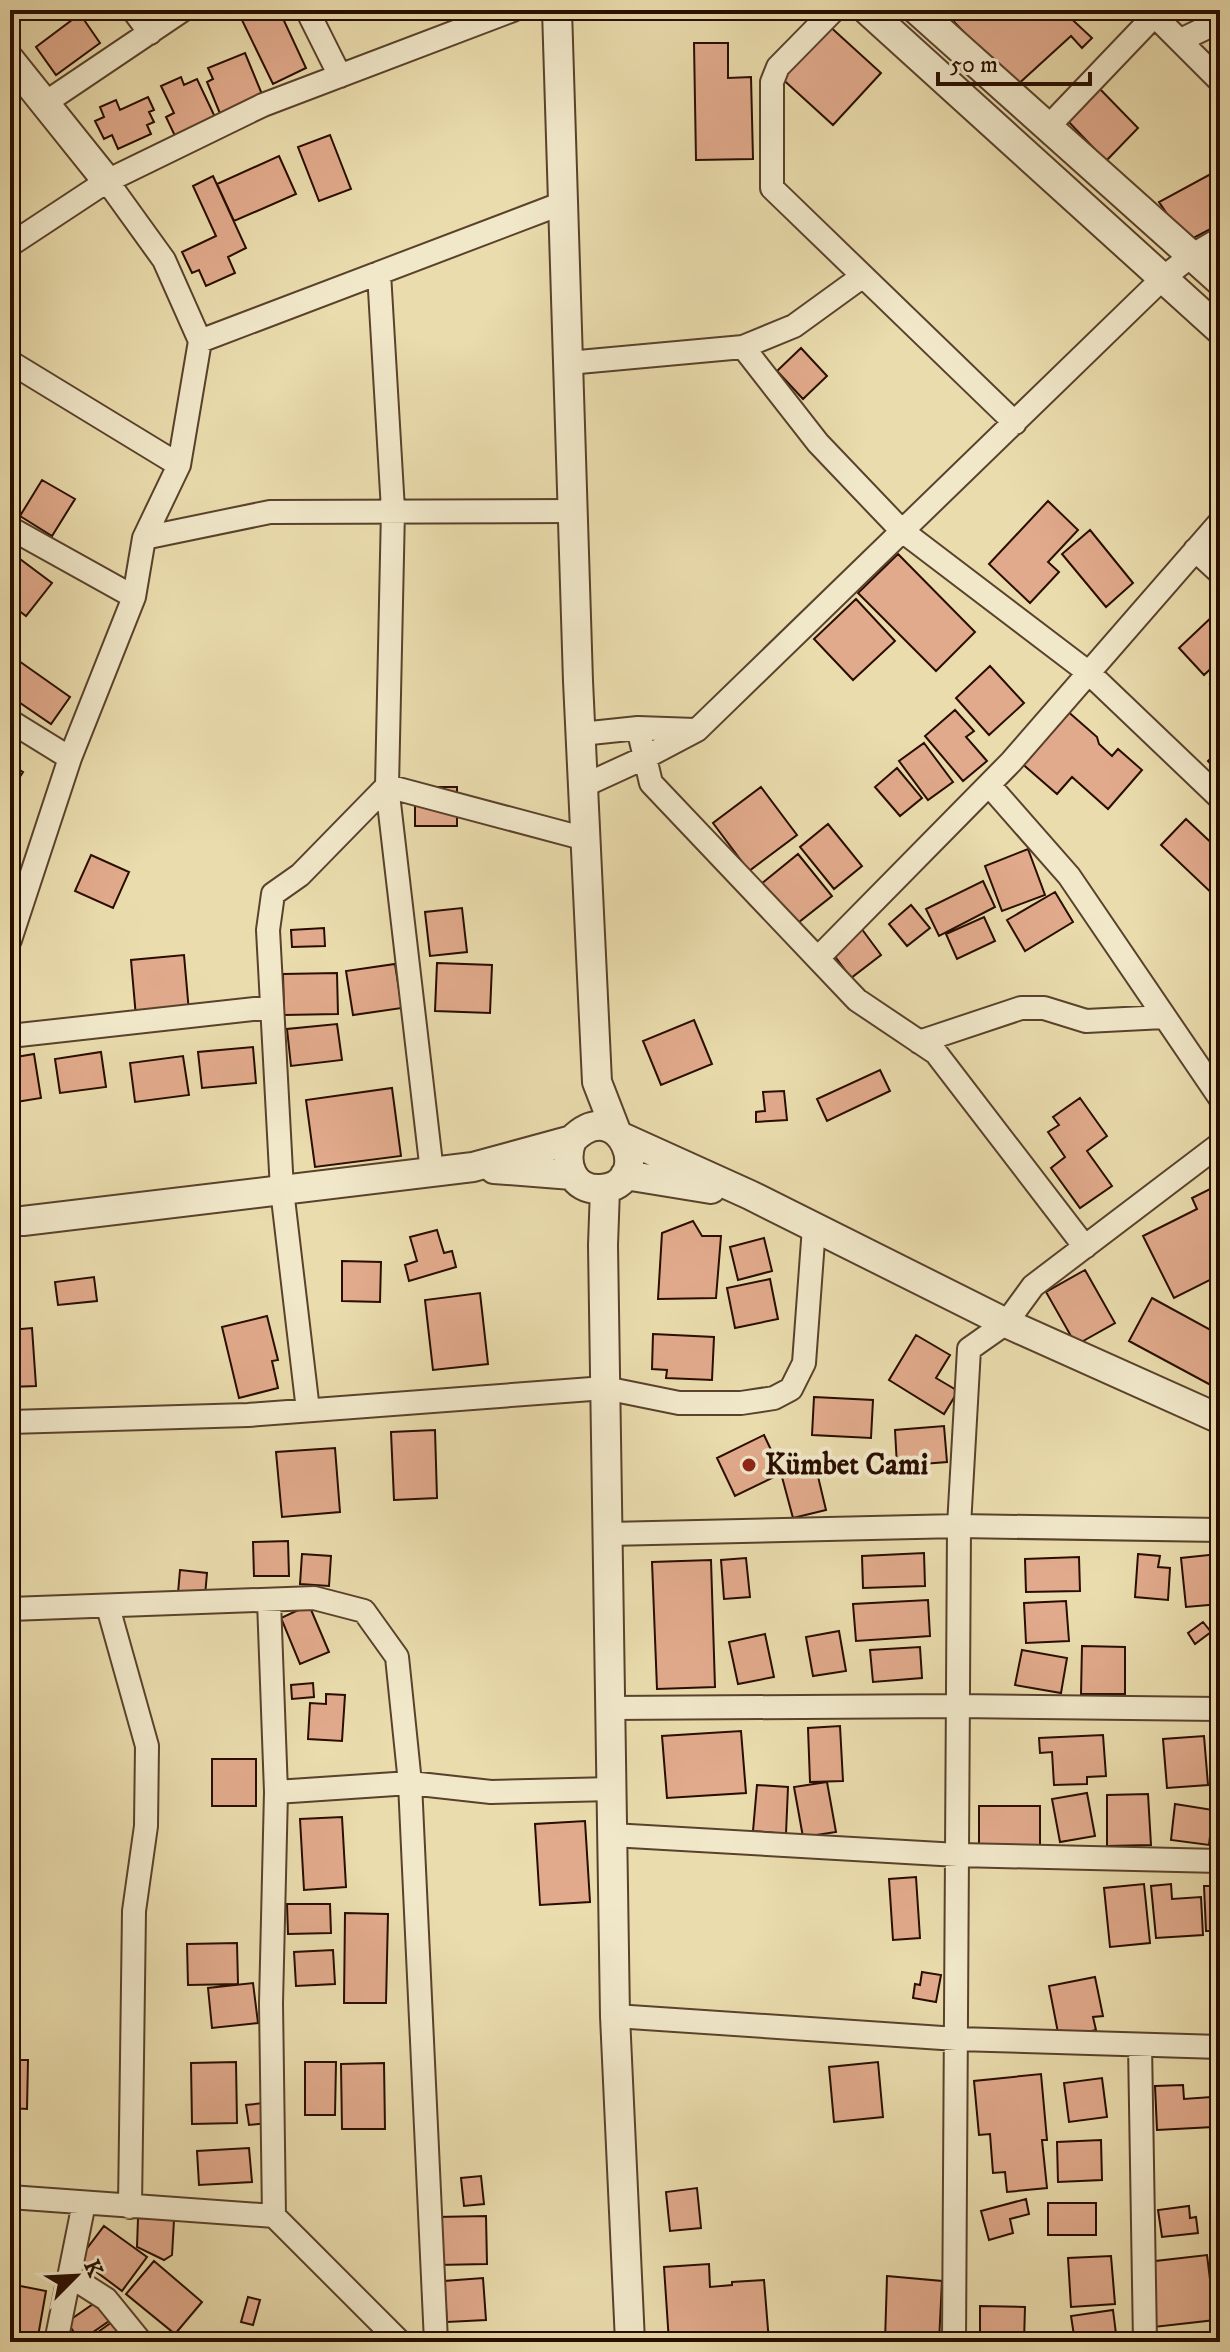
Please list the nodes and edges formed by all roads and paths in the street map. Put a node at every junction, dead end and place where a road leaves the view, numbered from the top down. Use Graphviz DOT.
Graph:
graph roads {
  1 [pos="133,10"];
  2 [pos="183,10"];
  3 [pos="307,10"];
  4 [pos="513,10"];
  5 [pos="557,10"];
  6 [pos="834,10"];
  7 [pos="867,10"];
  8 [pos="917,10"];
  9 [pos="1152,13"];
  10 [pos="1220,21"];
  11 [pos="150,33"];
  12 [pos="1181,40"];
  13 [pos="10,60"];
  14 [pos="340,76"];
  15 [pos="1220,81"];
  16 [pos="45,103"];
  17 [pos="1048,127"];
  18 [pos="107,181"];
  19 [pos="563,203"];
  20 [pos="1220,239"];
  21 [pos="10,245"];
  22 [pos="1191,256"];
  23 [pos="379,273"];
  24 [pos="863,276"];
  25 [pos="1163,278"];
  26 [pos="1220,281"];
  27 [pos="1220,330"];
  28 [pos="200,341"];
  29 [pos="743,347"];
  30 [pos="10,362"];
  31 [pos="568,363"];
  32 [pos="1015,423"];
  33 [pos="179,465"];
  34 [pos="393,510"];
  35 [pos="573,511"];
  36 [pos="1220,522"];
  37 [pos="10,528"];
  38 [pos="901,530"];
  39 [pos="144,538"];
  40 [pos="1195,550"];
  41 [pos="1220,573"];
  42 [pos="134,597"];
  43 [pos="1089,673"];
  44 [pos="10,721"];
  45 [pos="638,728"];
  46 [pos="697,730"];
  47 [pos="581,734"];
  48 [pos="70,758"];
  49 [pos="644,758"];
  50 [pos="989,785"];
  51 [pos="387,786"];
  52 [pos="583,786"];
  53 [pos="1220,798"];
  54 [pos="586,839"];
  55 [pos="16,898"];
  56 [pos="10,940"];
  57 [pos="818,958"];
  58 [pos="272,1007"];
  59 [pos="1164,1017"];
  60 [pos="10,1036"];
  61 [pos="919,1042"];
  62 [pos="597,1082"];
  63 [pos="1220,1098"];
  64 [pos="620,1135"];
  65 [pos="576,1136"];
  66 [pos="1220,1144"];
  67 [pos="473,1167"];
  68 [pos="432,1172"];
  69 [pos="596,1181"];
  70 [pos="282,1190"];
  71 [pos="750,1195"];
  72 [pos="10,1221"];
  73 [pos="814,1227"];
  74 [pos="1085,1247"];
  75 [pos="1006,1323"];
  76 [pos="605,1388"];
  77 [pos="308,1410"];
  78 [pos="1220,1419"];
  79 [pos="10,1422"];
  80 [pos="959,1526"];
  81 [pos="1220,1530"];
  82 [pos="608,1534"];
  83 [pos="269,1601"];
  84 [pos="108,1607"];
  85 [pos="10,1609"];
  86 [pos="958,1706"];
  87 [pos="610,1708"];
  88 [pos="1220,1709"];
  89 [pos="410,1783"];
  90 [pos="612,1789"];
  91 [pos="276,1792"];
  92 [pos="612,1835"];
  93 [pos="958,1855"];
  94 [pos="1220,1861"];
  95 [pos="615,2016"];
  96 [pos="957,2039"];
  97 [pos="1140,2045"];
  98 [pos="1220,2047"];
  99 [pos="10,2197"];
  100 [pos="84,2203"];
  101 [pos="130,2207"];
  102 [pos="274,2216"];
  103 [pos="70,2276"];
  104 [pos="56,2342"];
  105 [pos="141,2342"];
  106 [pos="400,2342"];
  107 [pos="436,2342"];
  108 [pos="630,2342"];
  109 [pos="954,2342"];
  110 [pos="1145,2342"];
  1 -- 11 [label="street"];
  2 -- 11 [label="street"];
  3 -- 14 [label="street"];
  4 -- 14 [label="street"];
  5 -- 19 [label="street"];
  6 -- 24 [label="street"];
  7 -- 25 [label="street"];
  8 -- 17 [label="street"];
  9 -- 12 [label="street"];
  9 -- 17 [label="street"];
  10 -- 12 [label="street"];
  11 -- 16 [label="street"];
  12 -- 15 [label="street"];
  13 -- 16 [label="street"];
  14 -- 18 [label="street"];
  16 -- 18 [label="street"];
  17 -- 22 [label="street"];
  18 -- 21 [label="street"];
  18 -- 28 [label="street"];
  19 -- 23 [label="street"];
  19 -- 31 [label="street"];
  20 -- 22 [label="street"];
  22 -- 25 [label="street"];
  22 -- 26 [label="street"];
  23 -- 28 [label="street"];
  23 -- 34 [label="street"];
  24 -- 29 [label="street"];
  24 -- 32 [label="street"];
  25 -- 27 [label="street"];
  25 -- 32 [label="street"];
  28 -- 33 [label="street"];
  29 -- 31 [label="street"];
  29 -- 38 [label="street"];
  30 -- 33 [label="street"];
  31 -- 35 [label="street"];
  32 -- 38 [label="street"];
  33 -- 39 [label="street"];
  34 -- 35 [label="street"];
  34 -- 39 [label="street"];
  34 -- 51 [label="street"];
  35 -- 47 [label="street"];
  36 -- 40 [label="street"];
  37 -- 42 [label="street"];
  38 -- 43 [label="street"];
  38 -- 46 [label="street"];
  39 -- 42 [label="street"];
  40 -- 41 [label="street"];
  40 -- 43 [label="street"];
  42 -- 48 [label="street"];
  43 -- 50 [label="street"];
  43 -- 53 [label="street"];
  44 -- 48 [label="street"];
  45 -- 46 [label="street"];
  45 -- 47 [label="street"];
  45 -- 49 [label="street"];
  46 -- 49 [label="street"];
  47 -- 52 [label="street"];
  48 -- 55 [label="street"];
  49 -- 52 [label="street"];
  49 -- 57 [label="street"];
  50 -- 57 [label="street"];
  50 -- 59 [label="street"];
  51 -- 54 [label="street"];
  51 -- 58 [label="street"];
  51 -- 68 [label="street"];
  52 -- 54 [label="street"];
  54 -- 62 [label="street"];
  55 -- 56 [label="street"];
  57 -- 61 [label="street"];
  58 -- 60 [label="street"];
  58 -- 70 [label="street"];
  59 -- 61 [label="street"];
  59 -- 63 [label="street"];
  61 -- 74 [label="street"];
  62 -- 64 [label="street"];
  62 -- 65 [label="street"];
  64 -- 65 [label="street"];
  64 -- 69 [label="street"];
  64 -- 71 [label="street"];
  65 -- 67 [label="street"];
  65 -- 69 [label="street"];
  66 -- 74 [label="street"];
  67 -- 68 [label="street"];
  67 -- 69 [label="street"];
  68 -- 70 [label="street"];
  69 -- 71 [label="street"];
  69 -- 76 [label="street"];
  70 -- 72 [label="street"];
  70 -- 77 [label="street"];
  71 -- 73 [label="street"];
  73 -- 75 [label="street"];
  73 -- 76 [label="street"];
  74 -- 75 [label="street"];
  75 -- 78 [label="street"];
  75 -- 80 [label="street"];
  76 -- 77 [label="street"];
  76 -- 82 [label="street"];
  77 -- 79 [label="street"];
  80 -- 81 [label="street"];
  80 -- 82 [label="street"];
  80 -- 86 [label="street"];
  82 -- 87 [label="street"];
  83 -- 84 [label="street"];
  83 -- 89 [label="street"];
  83 -- 91 [label="street"];
  84 -- 85 [label="street"];
  84 -- 101 [label="street"];
  86 -- 87 [label="street"];
  86 -- 88 [label="street"];
  86 -- 93 [label="street"];
  87 -- 90 [label="street"];
  89 -- 90 [label="street"];
  89 -- 91 [label="street"];
  89 -- 107 [label="street"];
  90 -- 92 [label="street"];
  91 -- 102 [label="street"];
  92 -- 93 [label="street"];
  92 -- 95 [label="street"];
  93 -- 94 [label="street"];
  93 -- 96 [label="street"];
  95 -- 96 [label="street"];
  95 -- 108 [label="street"];
  96 -- 97 [label="street"];
  96 -- 109 [label="street"];
  97 -- 98 [label="street"];
  97 -- 110 [label="street"];
  99 -- 100 [label="street"];
  100 -- 101 [label="street"];
  100 -- 103 [label="street"];
  101 -- 102 [label="street"];
  102 -- 106 [label="street"];
  103 -- 104 [label="street"];
  103 -- 105 [label="street"];
}
